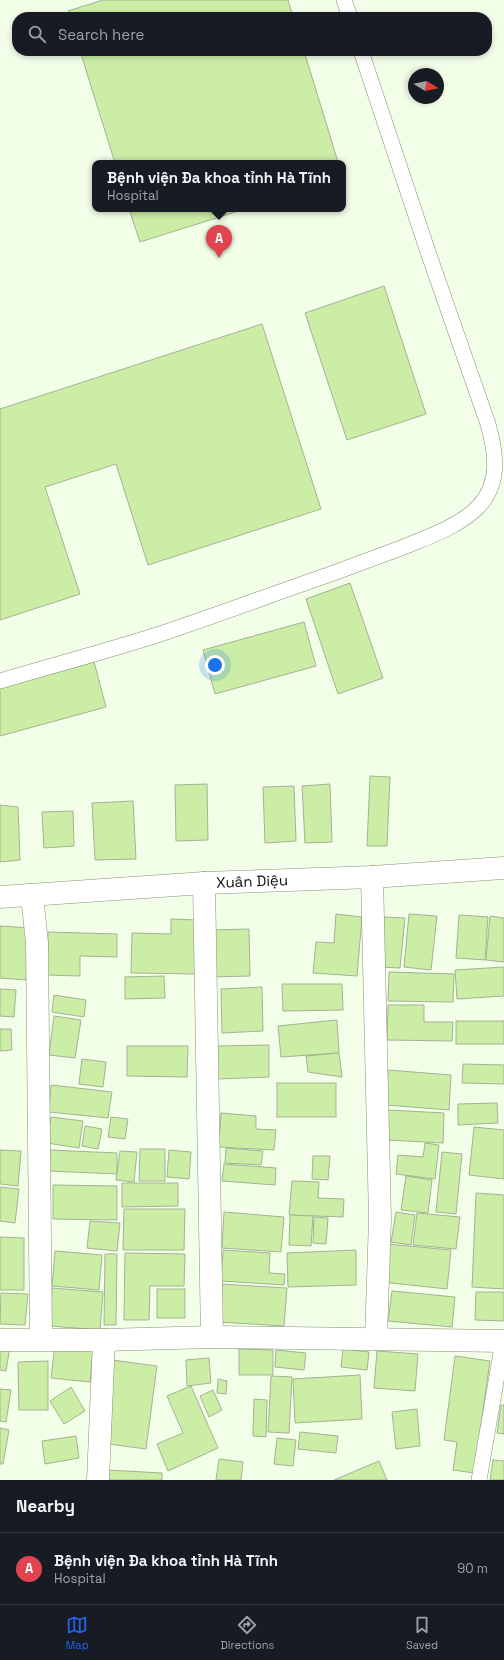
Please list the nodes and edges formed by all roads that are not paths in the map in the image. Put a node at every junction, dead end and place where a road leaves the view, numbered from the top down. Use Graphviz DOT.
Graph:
graph roads {
  1 [pos="344,0"];
  2 [pos="348,12"];
  3 [pos="363,56"];
  4 [pos="0,681"];
  5 [pos="504,868"];
  6 [pos="372,877"];
  7 [pos="204,883"];
  8 [pos="32,895"];
  9 [pos="0,897"];
  10 [pos="212,1337"];
  11 [pos="41,1339"];
  12 [pos="376,1339"];
  13 [pos="0,1340"];
  14 [pos="104,1340"];
  15 [pos="503,1341"];
  16 [pos="98,1480"];
  17 [pos="479,1480"];
  1 -- 2 [label="lane"];
  3 -- 4 [label="lane"];
  5 -- 6 [label="street, Xuân Diệu"];
  6 -- 7 [label="street, Xuân Diệu"];
  6 -- 12 [label="street"];
  7 -- 8 [label="street, Xuân Diệu"];
  7 -- 10 [label="street"];
  8 -- 9 [label="street, Xuân Diệu"];
  8 -- 11 [label="street"];
  10 -- 12 [label="street"];
  10 -- 14 [label="street"];
  11 -- 13 [label="street"];
  11 -- 14 [label="street"];
  12 -- 15 [label="street"];
  14 -- 16 [label="street"];
  15 -- 17 [label="lane"];
}
